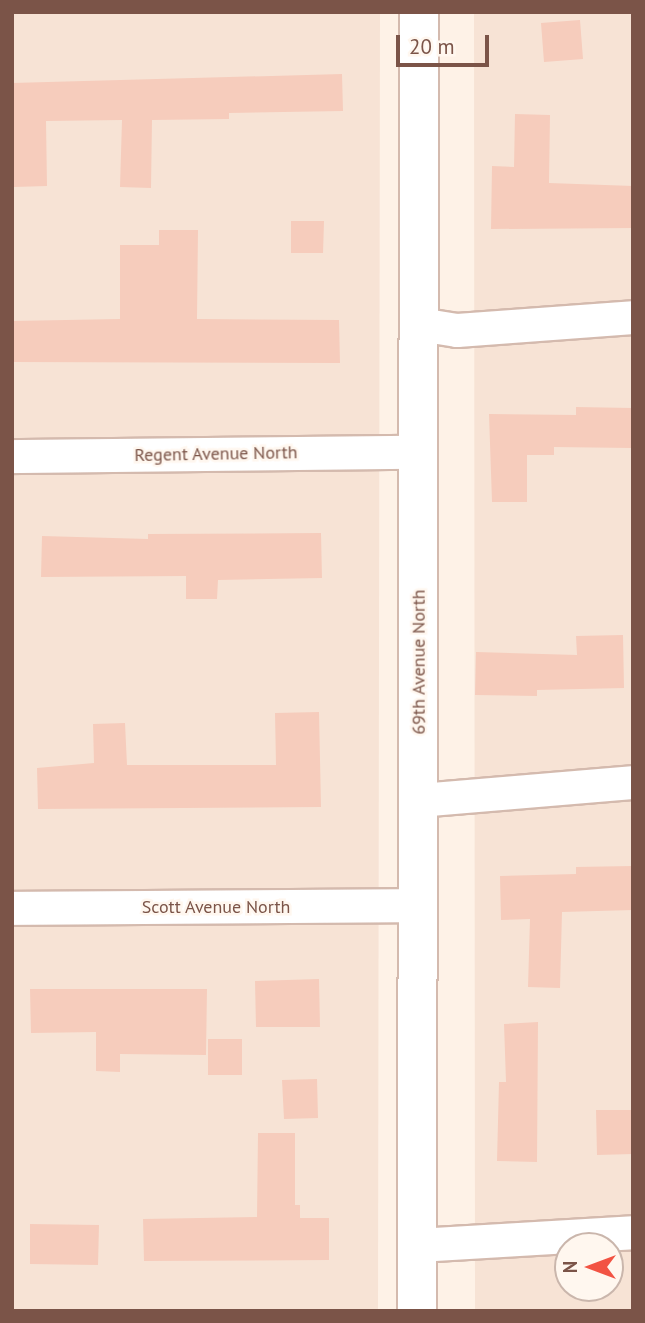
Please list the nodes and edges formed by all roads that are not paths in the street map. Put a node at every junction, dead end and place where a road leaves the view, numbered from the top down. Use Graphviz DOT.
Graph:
graph roads {
  1 [pos="419,12"];
  2 [pos="633,317"];
  3 [pos="419,324"];
  4 [pos="419,452"];
  5 [pos="12,456"];
  6 [pos="633,782"];
  7 [pos="419,800"];
  8 [pos="419,905"];
  9 [pos="12,908"];
  10 [pos="633,1232"];
  11 [pos="417,1245"];
  12 [pos="417,1311"];
  1 -- 3 [label="street, 69th Avenue North"];
  2 -- 3 [label="street"];
  3 -- 4 [label="street, 69th Avenue North"];
  4 -- 5 [label="street, Regent Avenue North"];
  4 -- 7 [label="street, 69th Avenue North"];
  6 -- 7 [label="street"];
  7 -- 8 [label="street, 69th Avenue North"];
  8 -- 9 [label="street, Scott Avenue North"];
  8 -- 11 [label="street, 69th Avenue North"];
  10 -- 11 [label="street"];
  11 -- 12 [label="street, 69th Avenue North"];
}
